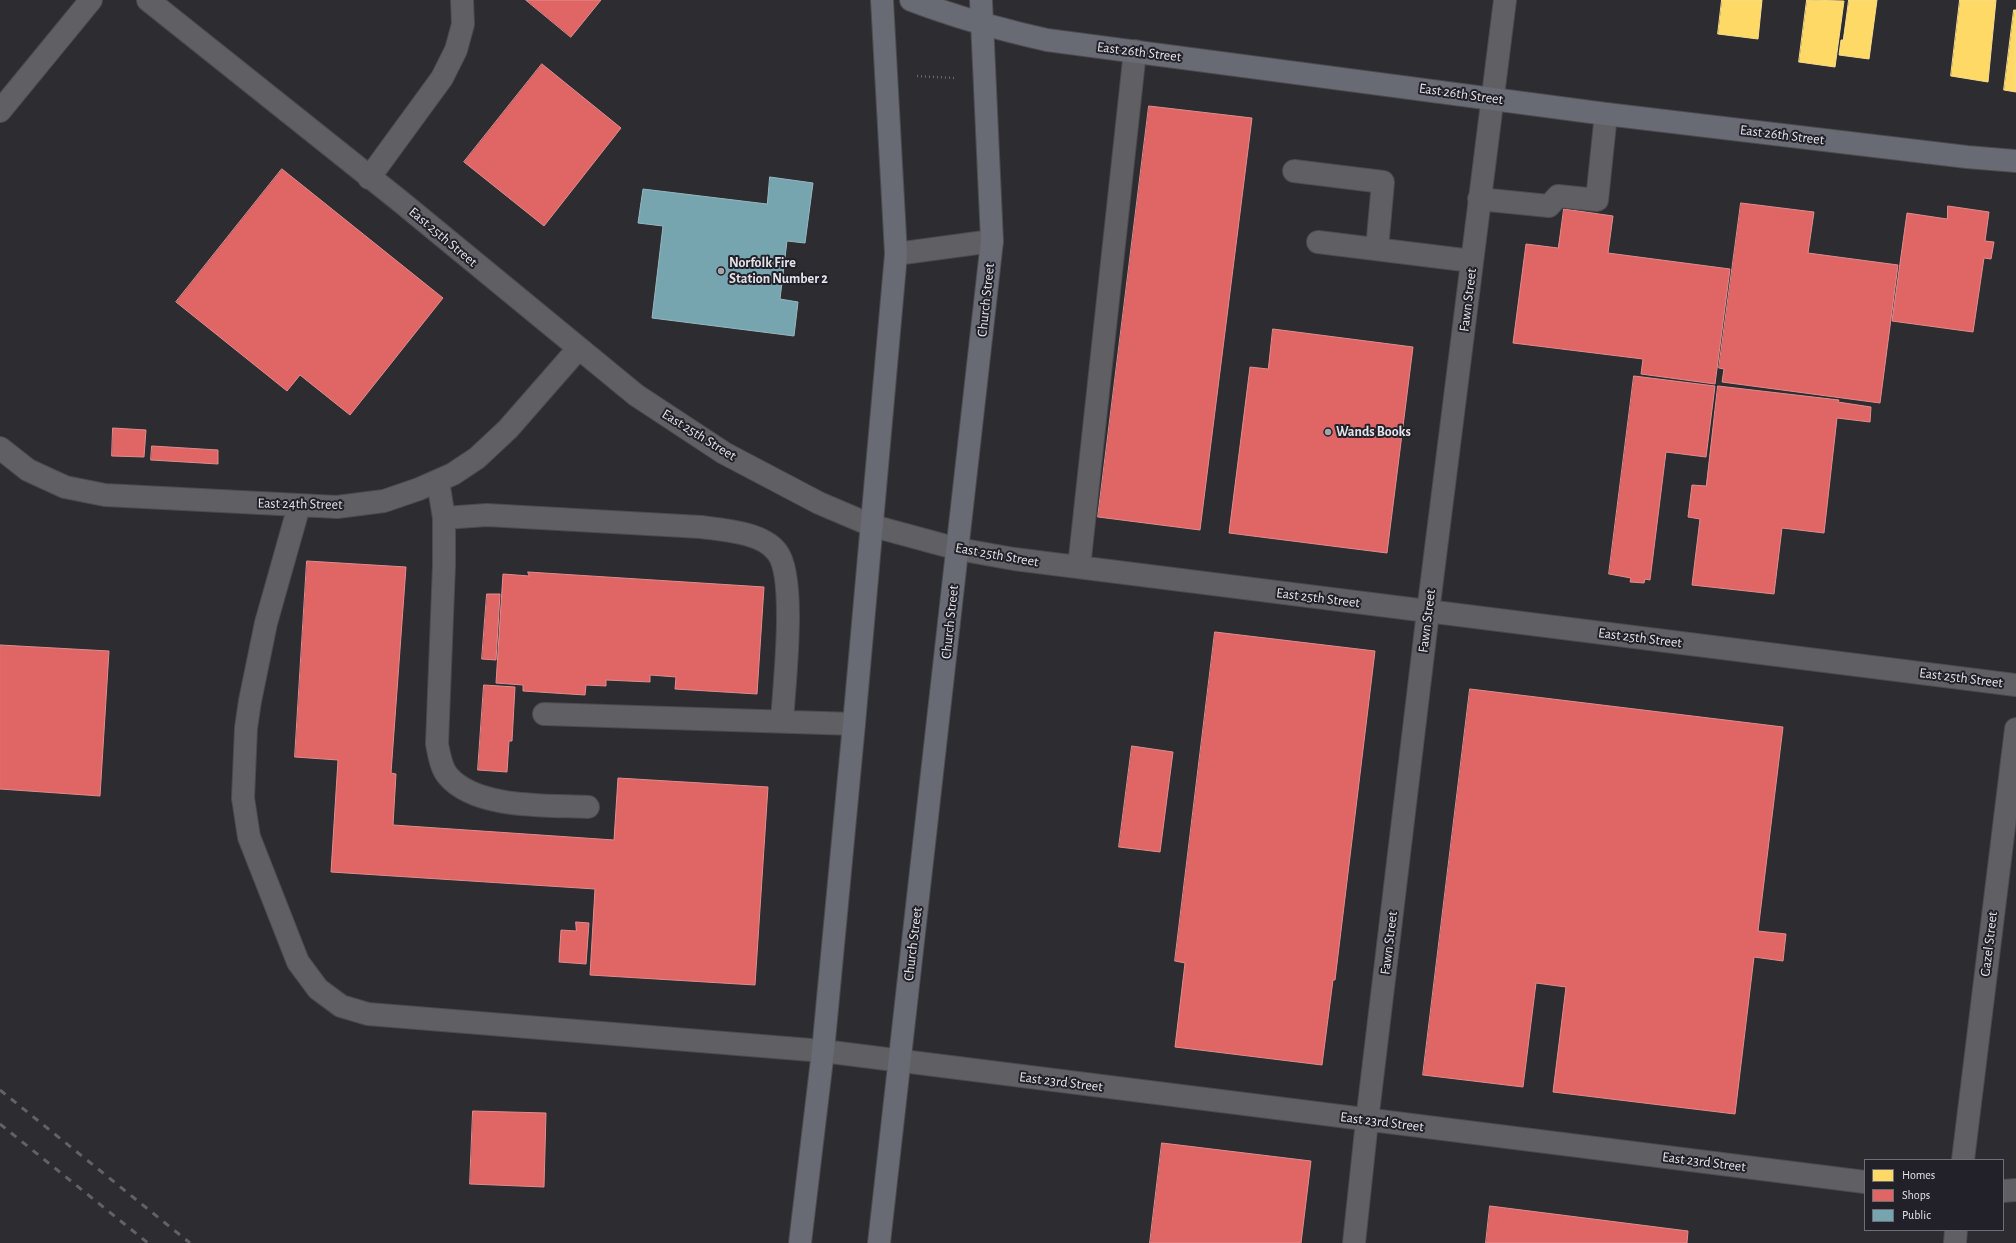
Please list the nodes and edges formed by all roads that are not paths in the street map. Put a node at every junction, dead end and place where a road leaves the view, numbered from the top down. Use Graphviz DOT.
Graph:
graph roads {
  1 [pos="91,0"];
  2 [pos="148,0"];
  3 [pos="462,0"];
  4 [pos="882,0"];
  5 [pos="911,0"];
  6 [pos="981,0"];
  7 [pos="1505,0"];
  8 [pos="984,26"];
  9 [pos="1135,51"];
  10 [pos="1492,99"];
  11 [pos="0,111"];
  12 [pos="1606,114"];
  13 [pos="2016,161"];
  14 [pos="1294,171"];
  15 [pos="370,178"];
  16 [pos="1479,200"];
  17 [pos="992,241"];
  18 [pos="1318,242"];
  19 [pos="1377,249"];
  20 [pos="896,254"];
  21 [pos="1472,261"];
  22 [pos="578,349"];
  23 [pos="0,448"];
  24 [pos="438,481"];
  25 [pos="300,506"];
  26 [pos="444,518"];
  27 [pos="873,526"];
  28 [pos="958,549"];
  29 [pos="1079,567"];
  30 [pos="1428,612"];
  31 [pos="2016,685"];
  32 [pos="544,714"];
  33 [pos="782,721"];
  34 [pos="854,724"];
  35 [pos="2016,729"];
  36 [pos="588,807"];
  37 [pos="823,1051"];
  38 [pos="900,1061"];
  39 [pos="1367,1121"];
  40 [pos="1963,1159"];
  41 [pos="1864,1182"];
  42 [pos="2016,1190"];
  43 [pos="2004,1191"];
  44 [pos="1956,1231"];
  45 [pos="800,1243"];
  46 [pos="879,1243"];
  47 [pos="1354,1243"];
  48 [pos="1955,1243"];
  1 -- 11 [label="street"];
  2 -- 15 [label="street, East 25th Street"];
  3 -- 15 [label="street"];
  4 -- 20 [label="main road"];
  5 -- 8 [label="main road, East 26th Street"];
  6 -- 8 [label="main road, Church Street"];
  7 -- 10 [label="street, Fawn Street"];
  8 -- 9 [label="main road, East 26th Street"];
  8 -- 17 [label="main road, Church Street"];
  9 -- 10 [label="main road, East 26th Street"];
  9 -- 29 [label="street"];
  10 -- 12 [label="main road, East 26th Street"];
  10 -- 16 [label="street, Fawn Street"];
  12 -- 13 [label="main road, East 26th Street"];
  12 -- 16 [label="street"];
  14 -- 19 [label="street"];
  15 -- 22 [label="street, East 25th Street"];
  16 -- 21 [label="street, Fawn Street"];
  17 -- 20 [label="street"];
  17 -- 28 [label="main road, Church Street"];
  18 -- 19 [label="street"];
  19 -- 21 [label="street"];
  20 -- 27 [label="main road"];
  21 -- 30 [label="street, Fawn Street"];
  22 -- 24 [label="street, East 24th Street"];
  22 -- 27 [label="street, East 25th Street"];
  23 -- 25 [label="street, East 24th Street"];
  24 -- 25 [label="street, East 24th Street"];
  24 -- 26 [label="street"];
  25 -- 37 [label="street, East 23rd Street"];
  26 -- 33 [label="street"];
  26 -- 36 [label="street"];
  27 -- 28 [label="street, East 25th Street"];
  27 -- 34 [label="main road"];
  28 -- 29 [label="street, East 25th Street"];
  28 -- 38 [label="main road, Church Street"];
  29 -- 30 [label="street, East 25th Street"];
  30 -- 31 [label="street, East 25th Street"];
  30 -- 39 [label="street, Fawn Street"];
  32 -- 33 [label="street"];
  33 -- 34 [label="street"];
  34 -- 37 [label="main road"];
  35 -- 40 [label="street, Gazel Street"];
  37 -- 38 [label="street, East 23rd Street"];
  37 -- 45 [label="main road"];
  38 -- 39 [label="street, East 23rd Street"];
  38 -- 46 [label="main road, Church Street"];
  39 -- 41 [label="street, East 23rd Street"];
  39 -- 47 [label="street, Fawn Street"];
  42 -- 43 [label="street"];
  44 -- 48 [label="street"];
}
